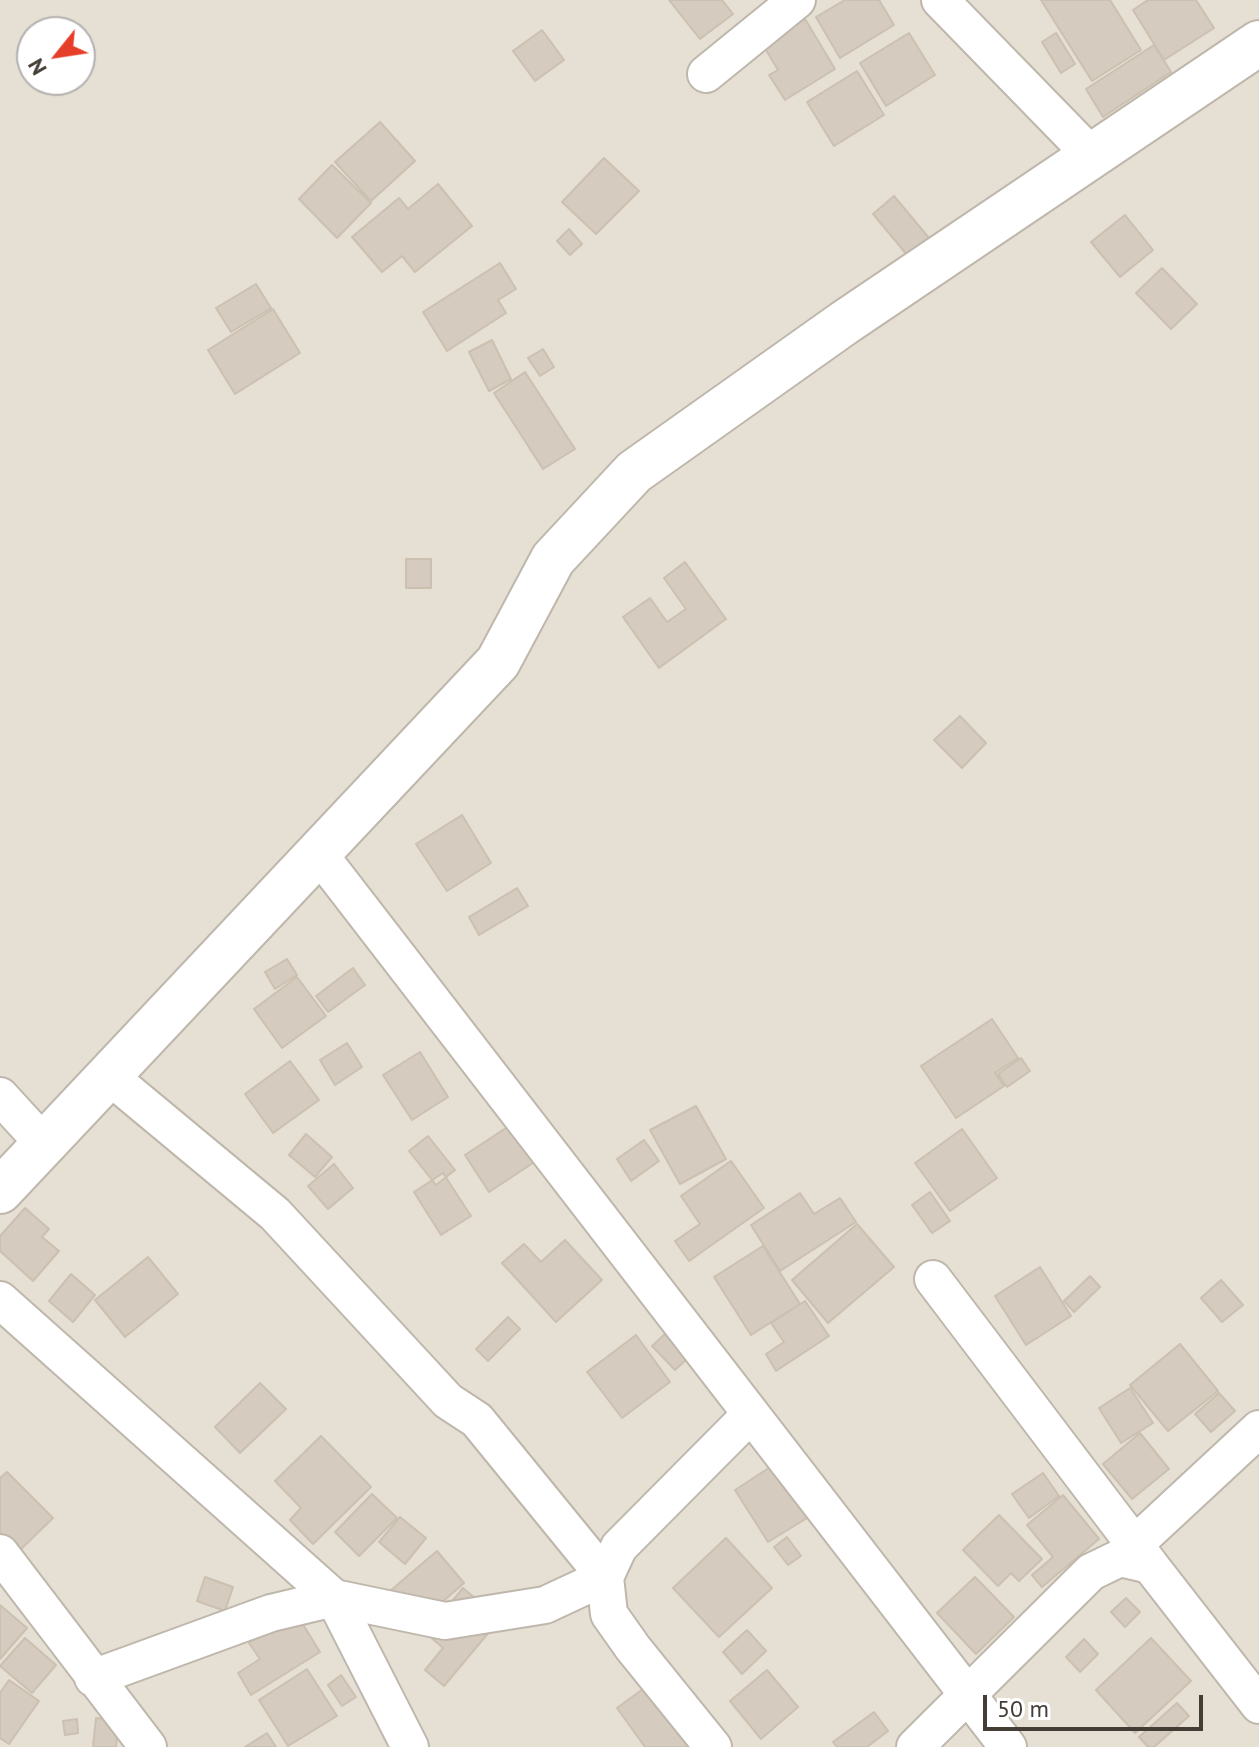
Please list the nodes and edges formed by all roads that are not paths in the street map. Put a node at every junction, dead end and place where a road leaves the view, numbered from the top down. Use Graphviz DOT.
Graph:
graph roads {
  1 [pos="797,0"];
  2 [pos="940,0"];
  3 [pos="1259,43"];
  4 [pos="706,74"];
  5 [pos="1092,156"];
  6 [pos="319,854"];
  7 [pos="109,1076"];
  8 [pos="0,1096"];
  9 [pos="44,1144"];
  10 [pos="0,1191"];
  11 [pos="933,1279"];
  12 [pos="0,1300"];
  13 [pos="751,1414"];
  14 [pos="1259,1429"];
  15 [pos="0,1553"];
  16 [pos="1135,1556"];
  17 [pos="605,1577"];
  18 [pos="334,1598"];
  19 [pos="93,1678"];
  20 [pos="966,1694"];
  21 [pos="1259,1705"];
  22 [pos="148,1747"];
  23 [pos="410,1747"];
  24 [pos="713,1747"];
  25 [pos="915,1747"];
  26 [pos="1008,1747"];
  1 -- 4 [label="street"];
  2 -- 5 [label="street"];
  3 -- 5 [label="street"];
  5 -- 6 [label="street"];
  6 -- 7 [label="street"];
  6 -- 13 [label="street"];
  7 -- 9 [label="street"];
  7 -- 17 [label="street"];
  8 -- 9 [label="street"];
  9 -- 10 [label="street"];
  11 -- 16 [label="street"];
  12 -- 18 [label="street"];
  13 -- 17 [label="street"];
  13 -- 20 [label="street"];
  14 -- 16 [label="street"];
  15 -- 19 [label="street"];
  16 -- 20 [label="street"];
  16 -- 21 [label="street"];
  17 -- 18 [label="street"];
  17 -- 24 [label="street"];
  18 -- 19 [label="street"];
  18 -- 23 [label="street"];
  19 -- 22 [label="street"];
  20 -- 25 [label="street"];
  20 -- 26 [label="street"];
}
